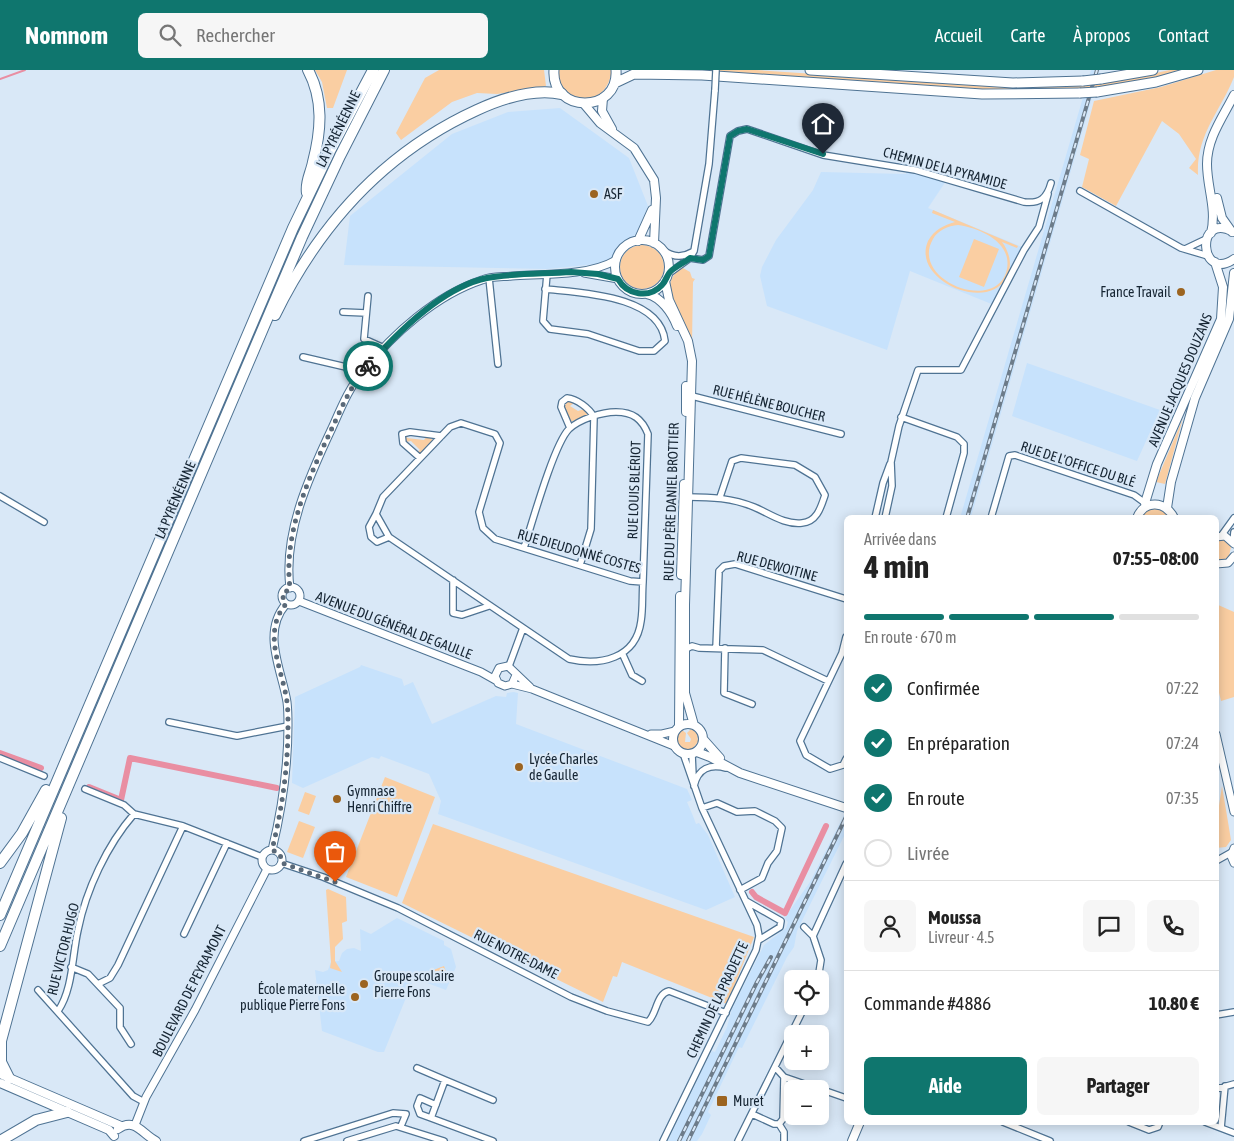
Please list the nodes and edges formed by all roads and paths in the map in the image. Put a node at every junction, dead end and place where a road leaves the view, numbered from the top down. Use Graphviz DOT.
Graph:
graph roads {
  1 [pos="308,70"];
  2 [pos="373,70"];
  3 [pos="384,70"];
  4 [pos="554,70"];
  5 [pos="616,70"];
  6 [pos="716,70"];
  7 [pos="810,70"];
  8 [pos="1154,70"];
  9 [pos="1198,70"];
  10 [pos="614,83"];
  11 [pos="562,94"];
  12 [pos="1234,95"];
  13 [pos="604,98"];
  14 [pos="584,104"];
  15 [pos="1234,105"];
  16 [pos="613,131"];
  17 [pos="1051,183"];
  18 [pos="1080,191"];
  19 [pos="1048,192"];
  20 [pos="308,196"];
  21 [pos="656,198"];
  22 [pos="1233,233"];
  23 [pos="1209,236"];
  24 [pos="638,241"];
  25 [pos="654,243"];
  26 [pos="1185,249"];
  27 [pos="663,250"];
  28 [pos="694,250"];
  29 [pos="1208,256"];
  30 [pos="690,258"];
  31 [pos="1234,259"];
  32 [pos="616,260"];
  33 [pos="1215,262"];
  34 [pos="571,272"];
  35 [pos="1234,273"];
  36 [pos="547,274"];
  37 [pos="667,277"];
  38 [pos="489,278"];
  39 [pos="618,279"];
  40 [pos="545,289"];
  41 [pos="647,294"];
  42 [pos="368,296"];
  43 [pos="343,312"];
  44 [pos="366,314"];
  45 [pos="256,345"];
  46 [pos="384,348"];
  47 [pos="303,357"];
  48 [pos="498,364"];
  49 [pos="363,371"];
  50 [pos="692,396"];
  51 [pos="594,416"];
  52 [pos="901,417"];
  53 [pos="570,428"];
  54 [pos="840,434"];
  55 [pos="441,436"];
  56 [pos="420,458"];
  57 [pos="891,462"];
  58 [pos="0,496"];
  59 [pos="688,496"];
  60 [pos="720,497"];
  61 [pos="1146,504"];
  62 [pos="1167,508"];
  63 [pos="376,514"];
  64 [pos="876,515"];
  65 [pos="885,515"];
  66 [pos="947,515"];
  67 [pos="991,515"];
  68 [pos="1139,515"];
  69 [pos="1173,515"];
  70 [pos="1234,518"];
  71 [pos="44,522"];
  72 [pos="1234,532"];
  73 [pos="1219,535"];
  74 [pos="1219,536"];
  75 [pos="389,538"];
  76 [pos="1234,543"];
  77 [pos="524,548"];
  78 [pos="1234,556"];
  79 [pos="1225,564"];
  80 [pos="580,565"];
  81 [pos="453,580"];
  82 [pos="643,582"];
  83 [pos="290,588"];
  84 [pos="844,597"];
  85 [pos="298,601"];
  86 [pos="286,604"];
  87 [pos="489,606"];
  88 [pos="523,628"];
  89 [pos="844,642"];
  90 [pos="699,648"];
  91 [pos="716,648"];
  92 [pos="725,648"];
  93 [pos="685,650"];
  94 [pos="622,655"];
  95 [pos="509,666"];
  96 [pos="497,670"];
  97 [pos="481,672"];
  98 [pos="516,675"];
  99 [pos="497,681"];
  100 [pos="642,681"];
  101 [pos="828,681"];
  102 [pos="512,684"];
  103 [pos="532,689"];
  104 [pos="752,704"];
  105 [pos="169,722"];
  106 [pos="694,725"];
  107 [pos="288,726"];
  108 [pos="677,729"];
  109 [pos="638,731"];
  110 [pos="704,740"];
  111 [pos="674,746"];
  112 [pos="1219,747"];
  113 [pos="68,753"];
  114 [pos="683,753"];
  115 [pos="695,753"];
  116 [pos="0,758"];
  117 [pos="844,763"];
  118 [pos="732,770"];
  119 [pos="745,774"];
  120 [pos="44,776"];
  121 [pos="71,779"];
  122 [pos="694,786"];
  123 [pos="85,789"];
  124 [pos="844,807"];
  125 [pos="702,808"];
  126 [pos="1234,812"];
  127 [pos="134,814"];
  128 [pos="183,826"];
  129 [pos="227,844"];
  130 [pos="272,850"];
  131 [pos="1233,850"];
  132 [pos="262,858"];
  133 [pos="1219,861"];
  134 [pos="0,863"];
  135 [pos="282,863"];
  136 [pos="1234,863"];
  137 [pos="844,868"];
  138 [pos="267,869"];
  139 [pos="740,890"];
  140 [pos="746,901"];
  141 [pos="0,915"];
  142 [pos="804,927"];
  143 [pos="184,934"];
  144 [pos="813,936"];
  145 [pos="759,940"];
  146 [pos="0,946"];
  147 [pos="71,967"];
  148 [pos="819,970"];
  149 [pos="98,984"];
  150 [pos="38,990"];
  151 [pos="58,1011"];
  152 [pos="1234,1012"];
  153 [pos="726,1013"];
  154 [pos="1219,1014"];
  155 [pos="801,1015"];
  156 [pos="1,1042"];
  157 [pos="130,1044"];
  158 [pos="775,1067"];
  159 [pos="417,1068"];
  160 [pos="784,1077"];
  161 [pos="3,1078"];
  162 [pos="445,1080"];
  163 [pos="793,1080"];
  164 [pos="1234,1084"];
  165 [pos="1225,1086"];
  166 [pos="1219,1088"];
  167 [pos="829,1092"];
  168 [pos="844,1097"];
  169 [pos="492,1100"];
  170 [pos="144,1102"];
  171 [pos="436,1104"];
  172 [pos="419,1111"];
  173 [pos="67,1112"];
  174 [pos="406,1114"];
  175 [pos="752,1114"];
  176 [pos="431,1118"];
  177 [pos="779,1124"];
  178 [pos="135,1125"];
  179 [pos="859,1125"];
  180 [pos="1010,1125"];
  181 [pos="1136,1125"];
  182 [pos="1159,1125"];
  183 [pos="1213,1125"];
  184 [pos="121,1126"];
  185 [pos="402,1126"];
  186 [pos="1221,1128"];
  187 [pos="1234,1133"];
  188 [pos="142,1137"];
  189 [pos="114,1139"];
  190 [pos="0,1140"];
  191 [pos="156,1141"];
  192 [pos="304,1141"];
  193 [pos="347,1141"];
  194 [pos="444,1141"];
  195 [pos="493,1141"];
  196 [pos="663,1141"];
  197 [pos="738,1141"];
  198 [pos="784,1141"];
  199 [pos="852,1141"];
  200 [pos="1050,1141"];
  1 -- 20 [label="highway"];
  2 -- 20 [label="highway, LA PYRÉNÉENNE"];
  3 -- 45 [label="highway, LA PYRÉNÉENNE"];
  4 -- 11 [label="main road"];
  5 -- 10 [label="main road"];
  6 -- 28 [label="street, bridge"];
  7 -- 8 [label="main road, bridge"];
  9 -- 10 [label="main road, bridge"];
  10 -- 13 [label="main road"];
  11 -- 14 [label="main road"];
  11 -- 45 [label="highway"];
  12 -- 23 [label="main road"];
  13 -- 14 [label="main road"];
  13 -- 16 [label="main road"];
  14 -- 16 [label="main road"];
  15 -- 22 [label="main road"];
  16 -- 21 [label="main road"];
  17 -- 19 [label="street"];
  18 -- 26 [label="street"];
  19 -- 30 [label="street, CHEMIN DE LA PYRAMIDE"];
  19 -- 52 [label="street"];
  20 -- 113 [label="highway, LA PYRÉNÉENNE"];
  21 -- 24 [label="main road"];
  21 -- 25 [label="main road"];
  22 -- 23 [label="main road"];
  23 -- 26 [label="street"];
  23 -- 29 [label="main road"];
  24 -- 25 [label="main road"];
  24 -- 32 [label="main road"];
  25 -- 27 [label="main road"];
  26 -- 29 [label="street"];
  27 -- 28 [label="street"];
  27 -- 37 [label="main road"];
  28 -- 30 [label="street"];
  29 -- 33 [label="main road"];
  30 -- 37 [label="street"];
  31 -- 33 [label="main road"];
  32 -- 34 [label="street"];
  32 -- 39 [label="main road"];
  33 -- 61 [label="main road, AVENUE JACQUES DOUZANS"];
  34 -- 36 [label="street"];
  34 -- 39 [label="street"];
  35 -- 62 [label="main road, AVENUE JACQUES DOUZANS"];
  36 -- 38 [label="street"];
  36 -- 40 [label="street"];
  37 -- 41 [label="main road"];
  37 -- 50 [label="main road, RUE DU PÈRE DANIEL BROTTIER"];
  38 -- 46 [label="street"];
  38 -- 48 [label="street"];
  39 -- 41 [label="main road"];
  40 -- 40 [label="street"];
  41 -- 93 [label="main road, RUE DU PÈRE DANIEL BROTTIER"];
  42 -- 44 [label="street"];
  43 -- 44 [label="street"];
  44 -- 46 [label="street"];
  45 -- 121 [label="highway, LA PYRÉNÉENNE"];
  46 -- 49 [label="street"];
  47 -- 49 [label="street"];
  49 -- 83 [label="street"];
  50 -- 54 [label="street, RUE HÉLÈNE BOUCHER"];
  50 -- 59 [label="main road, RUE DU PÈRE DANIEL BROTTIER"];
  51 -- 53 [label="street, RUE LOUIS BLÉRIOT"];
  51 -- 53 [label="street"];
  51 -- 80 [label="street"];
  51 -- 82 [label="street, RUE LOUIS BLÉRIOT"];
  52 -- 57 [label="street"];
  52 -- 66 [label="street"];
  53 -- 77 [label="street"];
  55 -- 56 [label="street, RUE DIEUDONNÉ COSTES"];
  55 -- 56 [label="street"];
  55 -- 77 [label="street, RUE DIEUDONNÉ COSTES"];
  56 -- 63 [label="street, RUE DIEUDONNÉ COSTES"];
  57 -- 64 [label="street"];
  57 -- 65 [label="street"];
  58 -- 71 [label="street"];
  59 -- 60 [label="street"];
  59 -- 93 [label="main road, RUE DU PÈRE DANIEL BROTTIER"];
  60 -- 60 [label="street"];
  61 -- 62 [label="main road"];
  61 -- 67 [label="street, RUE DE L'OFFICE DU BLÉ"];
  61 -- 68 [label="main road, AVENUE JACQUES DOUZANS"];
  62 -- 69 [label="main road"];
  63 -- 75 [label="street, RUE DIEUDONNÉ COSTES"];
  63 -- 75 [label="street, RUE DIEUDONNÉ COSTES"];
  70 -- 73 [label="street"];
  72 -- 76 [label="street"];
  74 -- 76 [label="street"];
  75 -- 81 [label="street, RUE DIEUDONNÉ COSTES"];
  77 -- 80 [label="street, RUE DIEUDONNÉ COSTES"];
  78 -- 79 [label="street"];
  80 -- 82 [label="street, RUE DIEUDONNÉ COSTES"];
  81 -- 87 [label="street, RUE DIEUDONNÉ COSTES"];
  81 -- 87 [label="street"];
  82 -- 94 [label="street, RUE DIEUDONNÉ COSTES"];
  83 -- 85 [label="street"];
  83 -- 86 [label="street"];
  84 -- 91 [label="street, RUE DEWOITINE"];
  85 -- 86 [label="street"];
  85 -- 97 [label="street, AVENUE DU GÉNÉRAL DE GAULLE"];
  86 -- 107 [label="street"];
  87 -- 88 [label="street, RUE DIEUDONNÉ COSTES"];
  88 -- 94 [label="street, RUE DIEUDONNÉ COSTES"];
  88 -- 95 [label="street"];
  89 -- 101 [label="street"];
  90 -- 91 [label="street"];
  90 -- 93 [label="street"];
  90 -- 93 [label="street"];
  91 -- 92 [label="street"];
  92 -- 101 [label="street"];
  92 -- 104 [label="street"];
  93 -- 106 [label="main road, RUE DU PÈRE DANIEL BROTTIER"];
  93 -- 108 [label="main road, RUE DU PÈRE DANIEL BROTTIER"];
  94 -- 100 [label="street"];
  95 -- 96 [label="street"];
  95 -- 98 [label="street"];
  96 -- 97 [label="street, AVENUE DU GÉNÉRAL DE GAULLE"];
  96 -- 99 [label="street"];
  97 -- 99 [label="street, AVENUE DU GÉNÉRAL DE GAULLE"];
  98 -- 102 [label="street"];
  98 -- 103 [label="street"];
  99 -- 102 [label="street"];
  101 -- 117 [label="street"];
  102 -- 103 [label="street"];
  103 -- 109 [label="street"];
  105 -- 107 [label="street"];
  106 -- 108 [label="main road"];
  106 -- 110 [label="main road"];
  107 -- 130 [label="street"];
  108 -- 109 [label="street"];
  108 -- 111 [label="main road"];
  109 -- 111 [label="street"];
  110 -- 115 [label="main road"];
  110 -- 119 [label="main road"];
  111 -- 114 [label="main road"];
  112 -- 126 [label="street"];
  113 -- 134 [label="highway"];
  113 -- 141 [label="highway, LA PYRÉNÉENNE"];
  114 -- 115 [label="main road"];
  114 -- 122 [label="street, CHEMIN DE LA PRADETTE"];
  115 -- 118 [label="main road"];
  115 -- 122 [label="street, CHEMIN DE LA PRADETTE"];
  116 -- 120 [label="street"];
  118 -- 119 [label="main road"];
  118 -- 122 [label="street"];
  119 -- 124 [label="main road"];
  121 -- 146 [label="highway, LA PYRÉNÉENNE"];
  121 -- 156 [label="highway"];
  122 -- 125 [label="street, CHEMIN DE LA PRADETTE"];
  123 -- 127 [label="street"];
  125 -- 139 [label="street, CHEMIN DE LA PRADETTE"];
  125 -- 139 [label="street"];
  127 -- 128 [label="street"];
  127 -- 147 [label="street, RUE VICTOR HUGO"];
  128 -- 129 [label="street"];
  128 -- 149 [label="street"];
  129 -- 132 [label="street"];
  129 -- 143 [label="street"];
  130 -- 132 [label="street"];
  130 -- 135 [label="street"];
  131 -- 133 [label="street"];
  131 -- 136 [label="street"];
  132 -- 138 [label="street"];
  133 -- 136 [label="street"];
  135 -- 138 [label="street"];
  135 -- 153 [label="street, RUE NOTRE-DAME"];
  137 -- 144 [label="street"];
  138 -- 170 [label="street, BOULEVARD DE PEYRAMONT"];
  139 -- 140 [label="street, CHEMIN DE LA PRADETTE"];
  140 -- 145 [label="street, CHEMIN DE LA PRADETTE"];
  140 -- 145 [label="street"];
  142 -- 144 [label="street"];
  144 -- 148 [label="street"];
  145 -- 153 [label="street, CHEMIN DE LA PRADETTE"];
  147 -- 149 [label="street"];
  147 -- 151 [label="street, RUE VICTOR HUGO"];
  149 -- 157 [label="street"];
  150 -- 151 [label="street"];
  151 -- 170 [label="street"];
  152 -- 154 [label="street"];
  153 -- 196 [label="street, CHEMIN DE LA PRADETTE"];
  155 -- 158 [label="street"];
  156 -- 161 [label="highway"];
  158 -- 160 [label="street"];
  158 -- 175 [label="street"];
  159 -- 162 [label="street"];
  160 -- 163 [label="street"];
  160 -- 177 [label="street"];
  161 -- 173 [label="main road"];
  161 -- 184 [label="main road"];
  162 -- 169 [label="street"];
  162 -- 171 [label="street"];
  164 -- 165 [label="street"];
  165 -- 166 [label="street"];
  165 -- 186 [label="street"];
  167 -- 168 [label="street"];
  170 -- 178 [label="street, BOULEVARD DE PEYRAMONT"];
  171 -- 172 [label="street"];
  171 -- 176 [label="street"];
  172 -- 174 [label="street"];
  172 -- 176 [label="street"];
  173 -- 189 [label="main road"];
  173 -- 190 [label="highway"];
  174 -- 185 [label="street"];
  174 -- 192 [label="street"];
  175 -- 177 [label="street"];
  175 -- 197 [label="street"];
  176 -- 195 [label="street"];
  177 -- 198 [label="street"];
  178 -- 184 [label="main road"];
  178 -- 188 [label="main road"];
  179 -- 199 [label="main road"];
  180 -- 200 [label="street"];
  181 -- 182 [label="street"];
  183 -- 186 [label="street"];
  184 -- 189 [label="main road"];
  185 -- 193 [label="street"];
  185 -- 194 [label="street"];
  186 -- 187 [label="street"];
  188 -- 191 [label="main road"];
}
